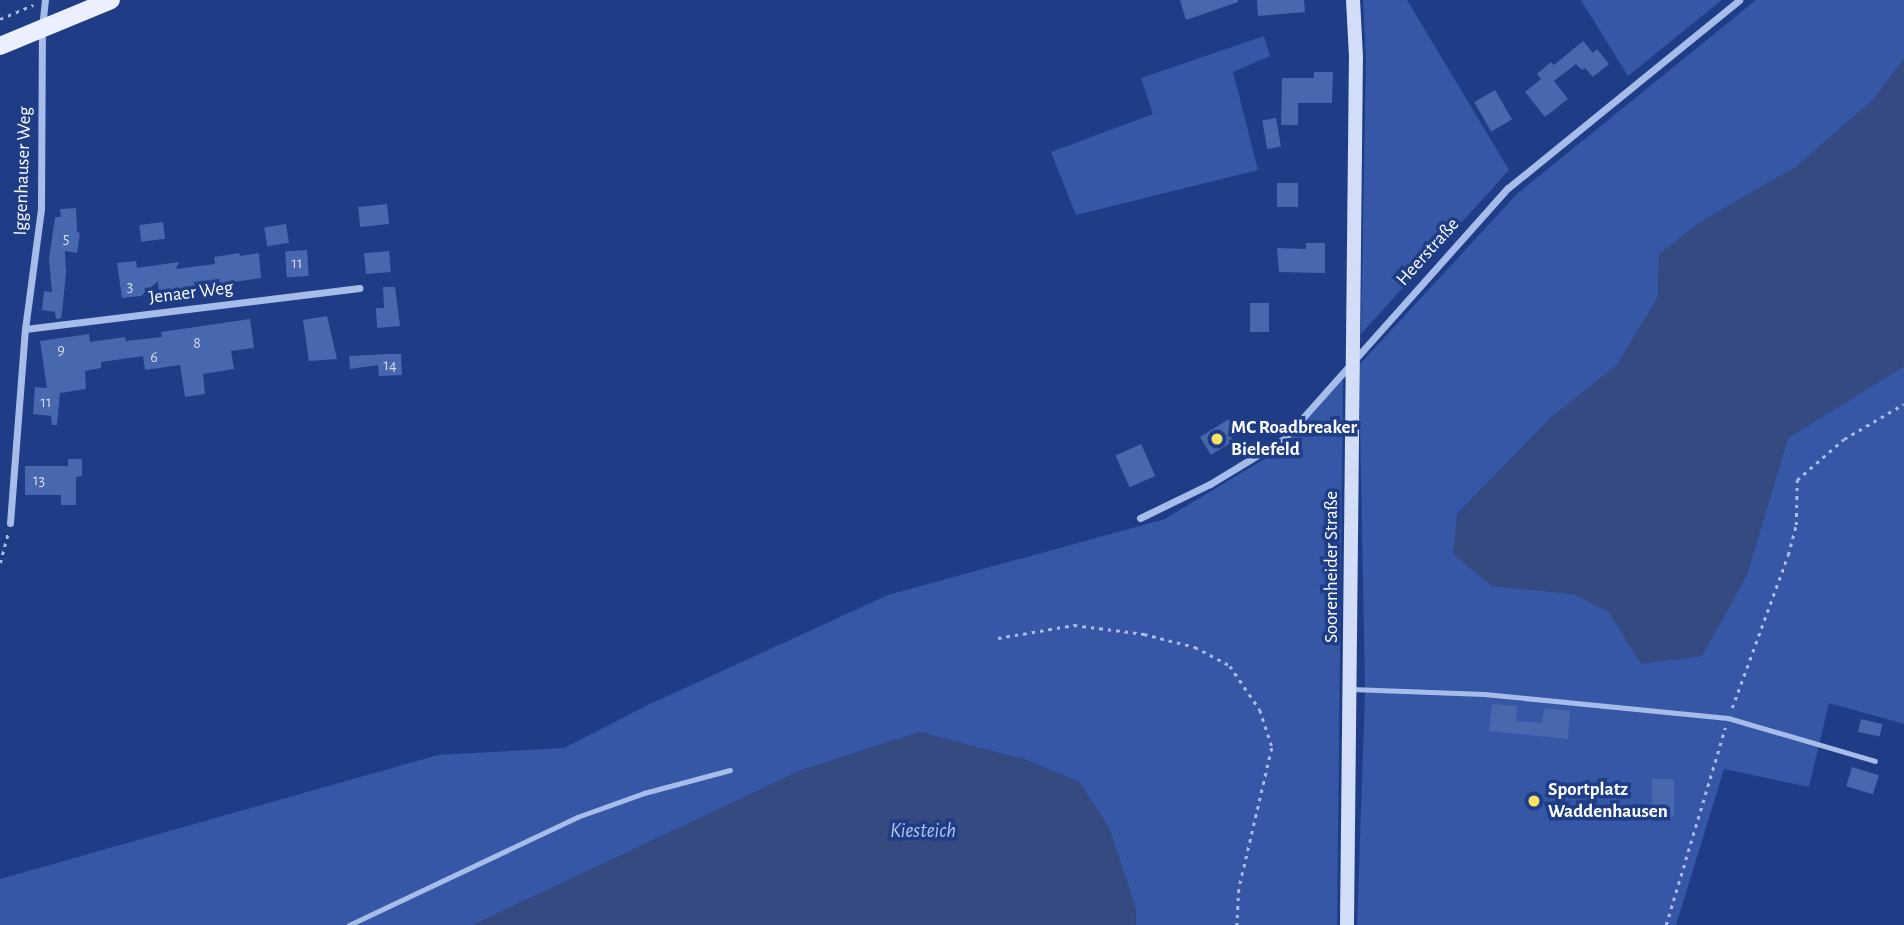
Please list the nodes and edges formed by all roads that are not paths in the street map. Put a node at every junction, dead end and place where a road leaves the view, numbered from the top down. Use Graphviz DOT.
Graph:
graph roads {
  1 [pos="45,0"];
  2 [pos="111,0"];
  3 [pos="1353,0"];
  4 [pos="1740,0"];
  5 [pos="42,29"];
  6 [pos="0,46"];
  7 [pos="360,288"];
  8 [pos="25,329"];
  9 [pos="1352,360"];
  10 [pos="1140,518"];
  11 [pos="10,523"];
  12 [pos="1350,688"];
  13 [pos="1875,761"];
  14 [pos="730,770"];
  15 [pos="349,925"];
  16 [pos="1347,925"];
  1 -- 5 [label="street, Iggenhauser Weg"];
  2 -- 5 [label="main road"];
  3 -- 9 [label="main road, Soorenheider Straße"];
  4 -- 9 [label="street, Heerstraße"];
  5 -- 6 [label="main road"];
  5 -- 8 [label="street, Iggenhauser Weg"];
  7 -- 8 [label="street, Jenaer Weg"];
  8 -- 11 [label="street, Iggenhauser Weg"];
  9 -- 10 [label="street, Heerstraße"];
  9 -- 12 [label="main road, Soorenheider Straße"];
  12 -- 13 [label="lane"];
  12 -- 16 [label="main road, Soorenheider Straße"];
  14 -- 15 [label="lane"];
}
